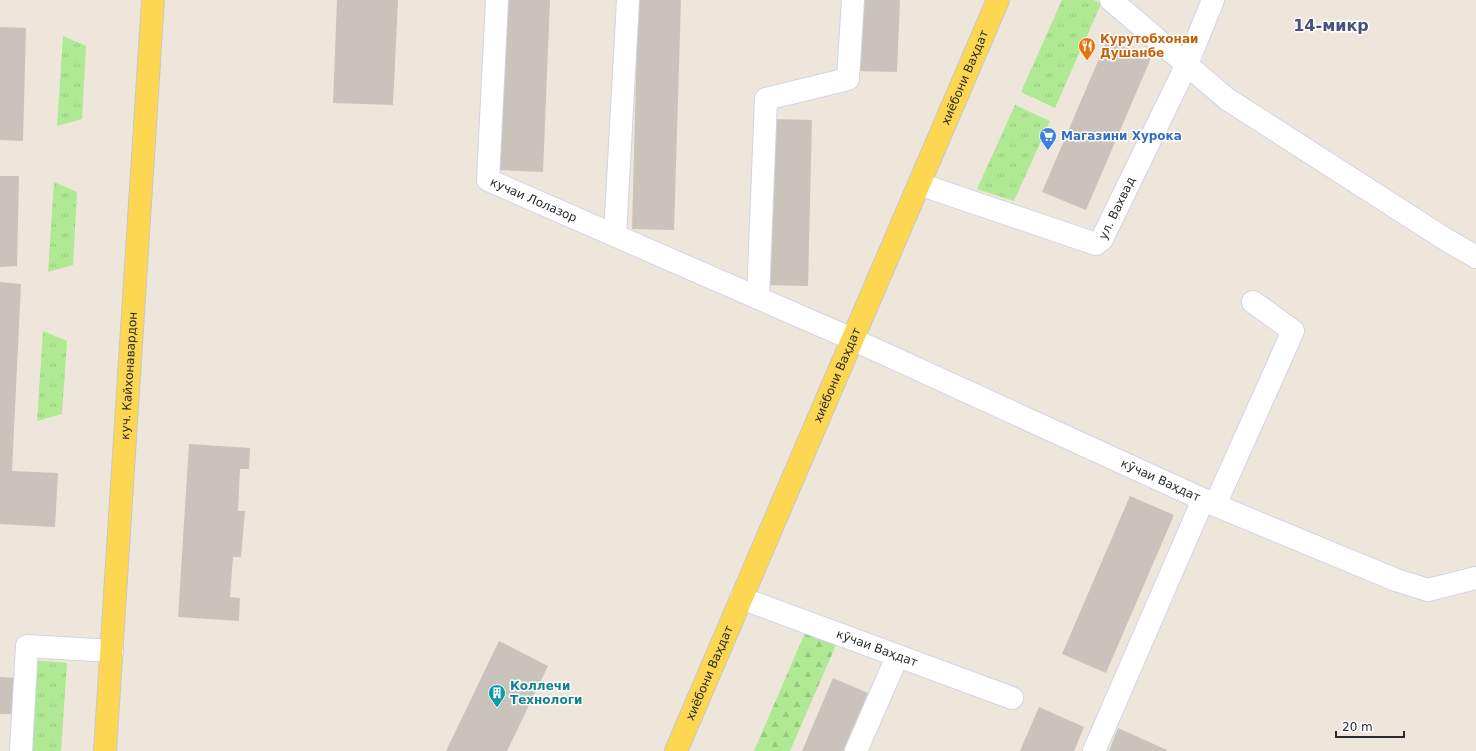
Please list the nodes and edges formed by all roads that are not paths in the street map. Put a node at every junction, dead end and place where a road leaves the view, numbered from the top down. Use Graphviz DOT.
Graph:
graph roads {
  1 [pos="153,0"];
  2 [pos="497,0"];
  3 [pos="628,0"];
  4 [pos="853,0"];
  5 [pos="998,0"];
  6 [pos="1111,0"];
  7 [pos="1213,0"];
  8 [pos="1186,64"];
  9 [pos="919,184"];
  10 [pos="615,235"];
  11 [pos="1476,257"];
  12 [pos="751,295"];
  13 [pos="1253,302"];
  14 [pos="852,339"];
  15 [pos="1209,502"];
  16 [pos="1476,578"];
  17 [pos="742,598"];
  18 [pos="112,651"];
  19 [pos="898,657"];
  20 [pos="1012,698"];
  21 [pos="21,751"];
  22 [pos="105,751"];
  23 [pos="676,751"];
  24 [pos="856,751"];
  25 [pos="1094,751"];
  1 -- 18 [label="main road, куч. Кайхонавардон"];
  2 -- 10 [label="street, кучаи Лолазор"];
  3 -- 10 [label="street"];
  4 -- 12 [label="street"];
  5 -- 9 [label="main road, хиёбони Ваҳдат"];
  6 -- 8 [label="street"];
  7 -- 8 [label="street, ул. Вахвад"];
  8 -- 9 [label="street, ул. Вахвад"];
  8 -- 11 [label="street"];
  9 -- 14 [label="main road, хиёбони Ваҳдат"];
  10 -- 12 [label="street, кучаи Лолазор"];
  12 -- 14 [label="street, кӯчаи Ваҳдат"];
  13 -- 15 [label="street"];
  14 -- 15 [label="street, кӯчаи Ваҳдат"];
  14 -- 17 [label="main road, хиёбони Ваҳдат"];
  15 -- 16 [label="street, кӯчаи Ваҳдат"];
  15 -- 25 [label="street"];
  17 -- 19 [label="street, кӯчаи Ваҳдат"];
  17 -- 23 [label="main road, хиёбони Ваҳдат"];
  18 -- 21 [label="street"];
  18 -- 22 [label="main road, куч. Кайхонавардон"];
  19 -- 20 [label="street, кӯчаи Ваҳдат"];
  19 -- 24 [label="street"];
}
